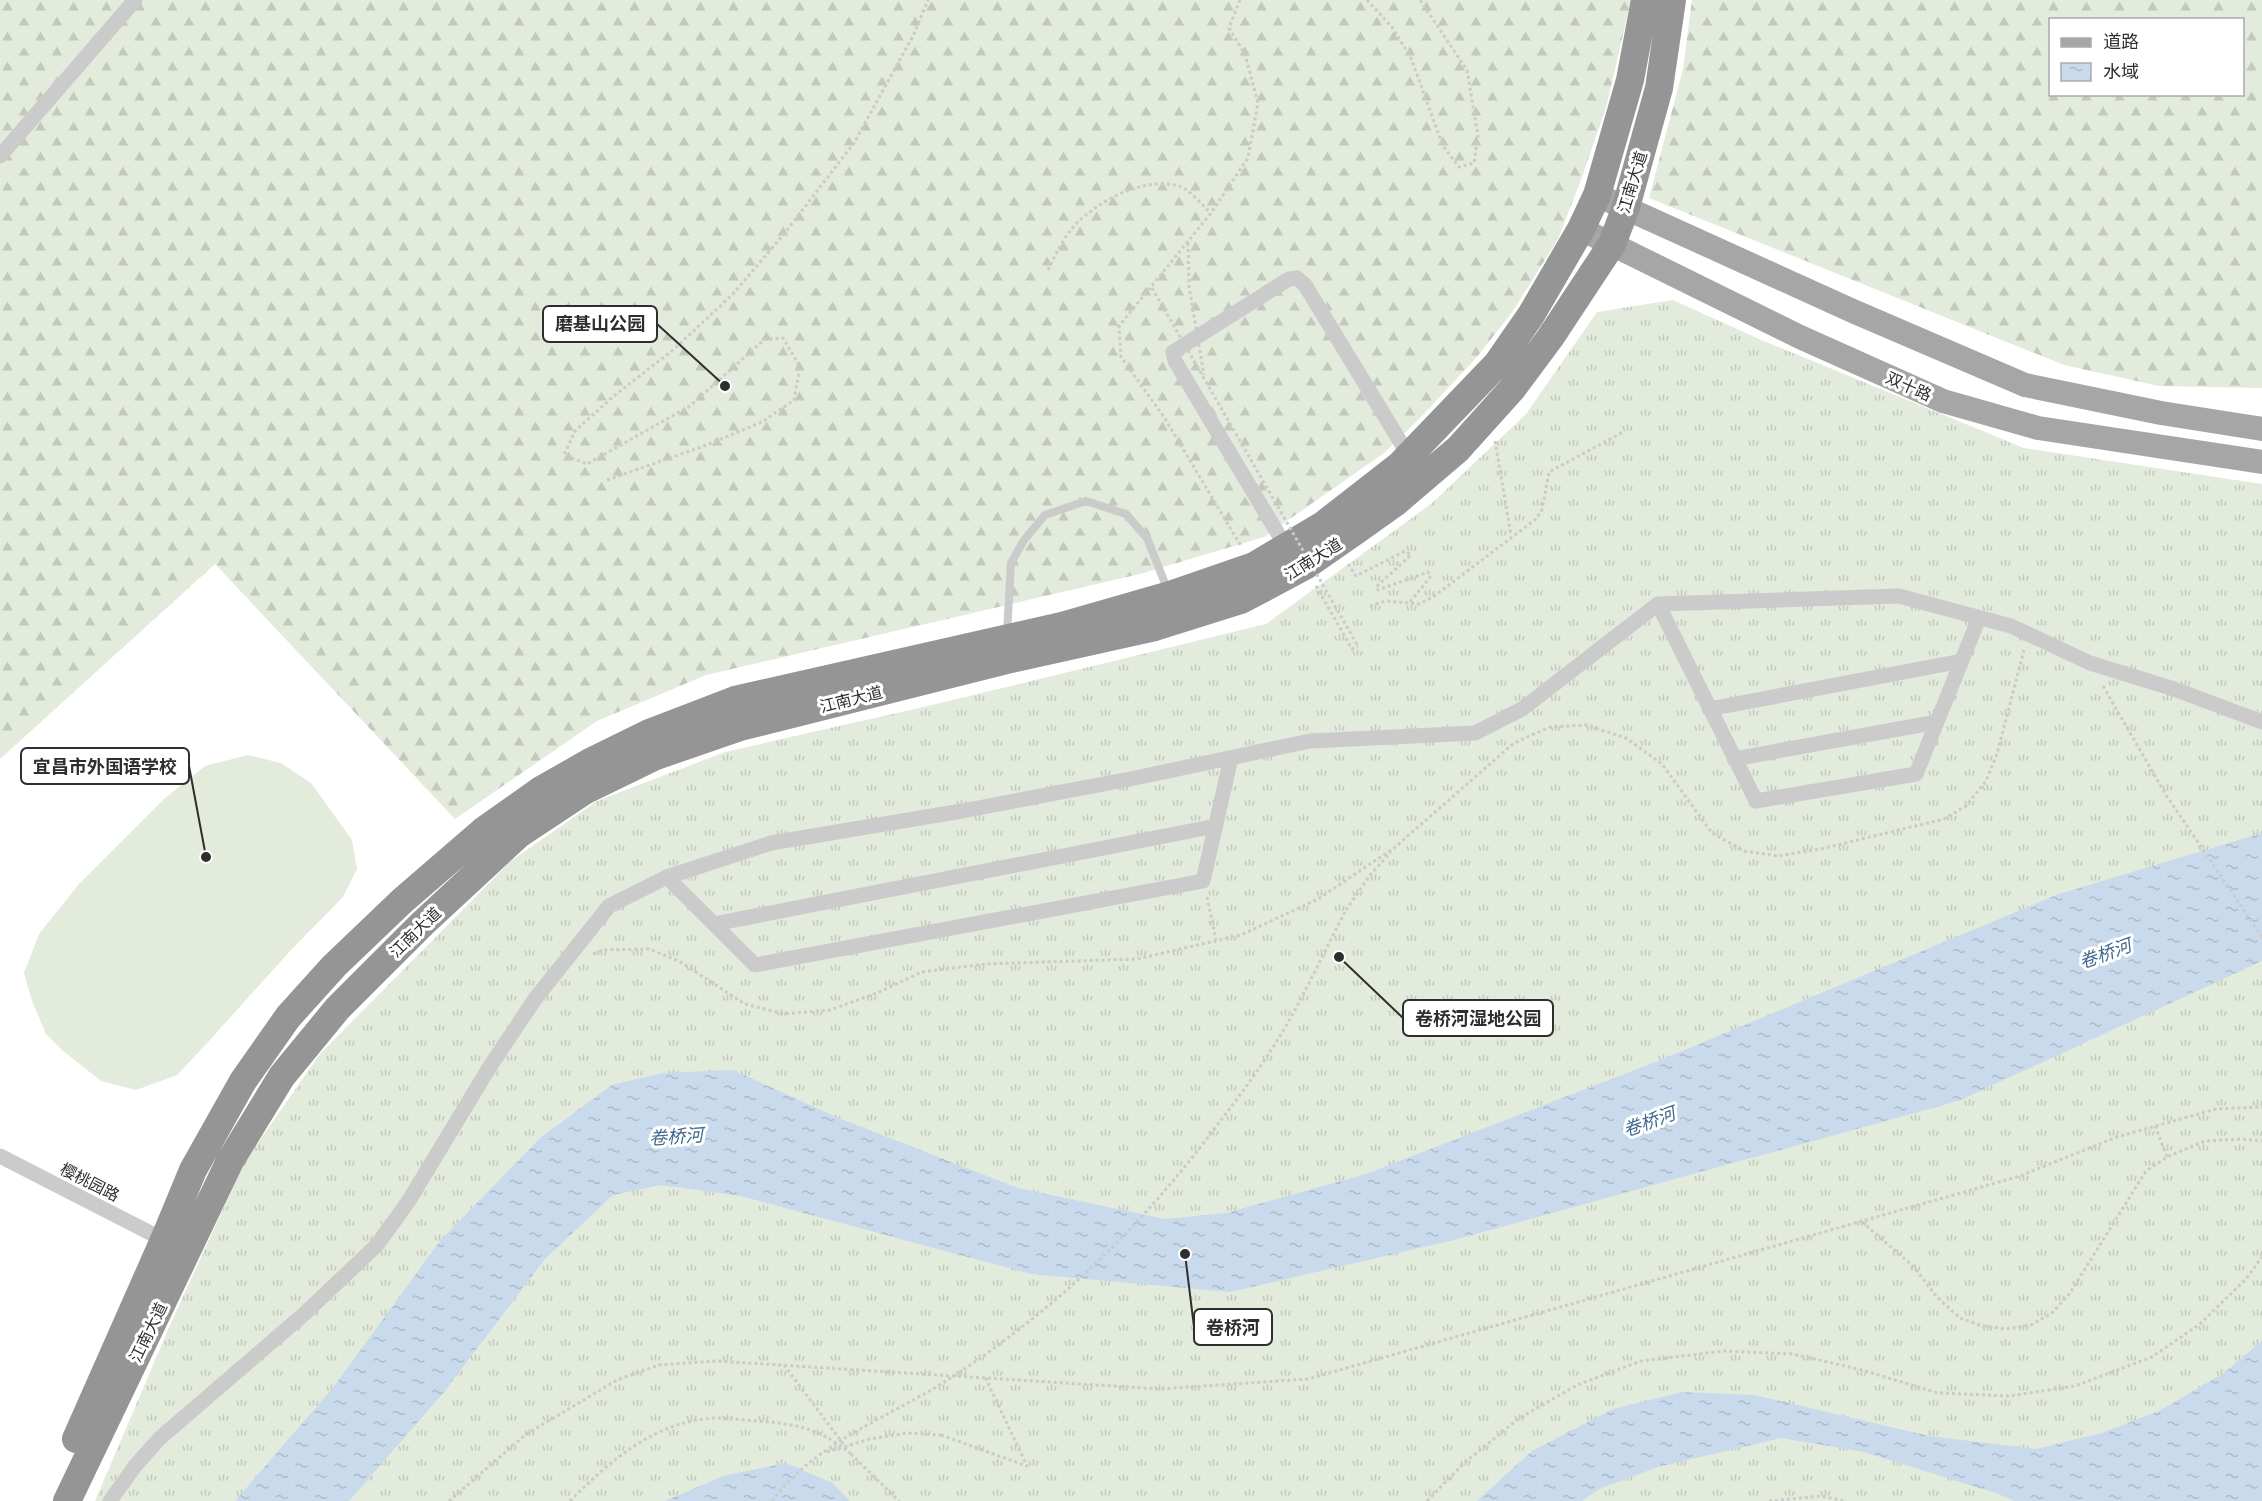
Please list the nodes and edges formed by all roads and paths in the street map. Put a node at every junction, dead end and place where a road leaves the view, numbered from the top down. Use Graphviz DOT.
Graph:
graph roads {
  1 [pos="135,0"];
  2 [pos="928,0"];
  3 [pos="1240,0"];
  4 [pos="1367,0"];
  5 [pos="1420,0"];
  6 [pos="1645,0"];
  7 [pos="1672,0"];
  8 [pos="0,156"];
  9 [pos="1598,195"];
  10 [pos="1626,207"];
  11 [pos="1211,213"];
  12 [pos="1581,230"];
  13 [pos="1188,243"];
  14 [pos="1612,244"];
  15 [pos="1048,270"];
  16 [pos="1152,288"];
  17 [pos="1205,380"];
  18 [pos="1490,413"];
  19 [pos="2262,429"];
  20 [pos="1625,431"];
  21 [pos="1409,456"];
  22 [pos="2262,462"];
  23 [pos="607,480"];
  24 [pos="1511,536"];
  25 [pos="1336,545"];
  26 [pos="1296,557"];
  27 [pos="1254,566"];
  28 [pos="1170,595"];
  29 [pos="1410,602"];
  30 [pos="1658,604"];
  31 [pos="1370,606"];
  32 [pos="1979,618"];
  33 [pos="2028,634"];
  34 [pos="1007,637"];
  35 [pos="1962,661"];
  36 [pos="2090,663"];
  37 [pos="1709,709"];
  38 [pos="1937,722"];
  39 [pos="2262,722"];
  40 [pos="1231,758"];
  41 [pos="1734,759"];
  42 [pos="1216,826"];
  43 [pos="1394,848"];
  44 [pos="667,877"];
  45 [pos="1203,881"];
  46 [pos="714,924"];
  47 [pos="2262,937"];
  48 [pos="1216,940"];
  49 [pos="586,956"];
  50 [pos="2262,1107"];
  51 [pos="2155,1126"];
  52 [pos="2262,1141"];
  53 [pos="0,1156"];
  54 [pos="2167,1156"];
  55 [pos="1862,1221"];
  56 [pos="164,1240"];
  57 [pos="2262,1257"];
  58 [pos="783,1364"];
  59 [pos="985,1377"];
  60 [pos="822,1453"];
  61 [pos="851,1454"];
  62 [pos="48,1501"];
  63 [pos="67,1501"];
  64 [pos="110,1501"];
  65 [pos="449,1501"];
  66 [pos="570,1501"];
  67 [pos="772,1501"];
  68 [pos="899,1501"];
  69 [pos="1427,1501"];
  70 [pos="1769,1501"];
  71 [pos="1844,1501"];
  1 -- 8 [label="street"];
  2 -- 23 [label="path"];
  3 -- 11 [label="path"];
  4 -- 5 [label="path"];
  6 -- 9 [label="highway, 江南大道"];
  7 -- 10 [label="highway, 江南大道"];
  9 -- 10 [label="main road"];
  9 -- 12 [label="highway, 江南大道"];
  10 -- 14 [label="highway, 江南大道"];
  10 -- 19 [label="main road"];
  11 -- 13 [label="path"];
  11 -- 15 [label="path"];
  12 -- 14 [label="main road, 双十路"];
  12 -- 21 [label="highway, 江南大道"];
  13 -- 16 [label="path"];
  13 -- 17 [label="path, bridge"];
  14 -- 18 [label="highway, 江南大道"];
  14 -- 22 [label="main road, 双十路"];
  16 -- 17 [label="path, bridge"];
  16 -- 27 [label="path"];
  17 -- 26 [label="path, bridge"];
  18 -- 24 [label="path"];
  18 -- 25 [label="highway, 江南大道"];
  20 -- 24 [label="path"];
  21 -- 26 [label="highway, 江南大道"];
  21 -- 26 [label="street"];
  24 -- 29 [label="path"];
  25 -- 26 [label="highway, 江南大道"];
  25 -- 29 [label="path"];
  26 -- 27 [label="highway, 江南大道"];
  26 -- 63 [label="highway, 江南大道"];
  27 -- 28 [label="highway, 江南大道"];
  28 -- 34 [label="highway, 江南大道"];
  28 -- 34 [label="lane"];
  29 -- 31 [label="path"];
  30 -- 32 [label="street"];
  30 -- 37 [label="street"];
  30 -- 40 [label="street"];
  32 -- 33 [label="street"];
  32 -- 35 [label="street"];
  33 -- 36 [label="street"];
  33 -- 43 [label="path"];
  34 -- 56 [label="highway, 江南大道"];
  35 -- 37 [label="street"];
  35 -- 38 [label="street"];
  36 -- 39 [label="street"];
  36 -- 47 [label="path"];
  37 -- 41 [label="street"];
  38 -- 41 [label="street"];
  38 -- 41 [label="street"];
  40 -- 42 [label="street"];
  40 -- 44 [label="street"];
  42 -- 45 [label="street"];
  42 -- 46 [label="street"];
  43 -- 48 [label="path"];
  43 -- 60 [label="path, bridge"];
  44 -- 46 [label="street"];
  44 -- 64 [label="street"];
  45 -- 46 [label="street"];
  45 -- 48 [label="path"];
  48 -- 49 [label="path"];
  50 -- 51 [label="path"];
  51 -- 54 [label="path"];
  51 -- 55 [label="path"];
  52 -- 54 [label="path"];
  53 -- 56 [label="street, 樱桃园路"];
  54 -- 55 [label="path"];
  55 -- 59 [label="path"];
  56 -- 62 [label="highway, 江南大道"];
  57 -- 69 [label="path"];
  58 -- 59 [label="path"];
  58 -- 61 [label="path"];
  58 -- 65 [label="path"];
  59 -- 60 [label="path, bridge"];
  60 -- 67 [label="path, bridge"];
  61 -- 66 [label="path"];
  61 -- 68 [label="path"];
  70 -- 71 [label="path"];
}
